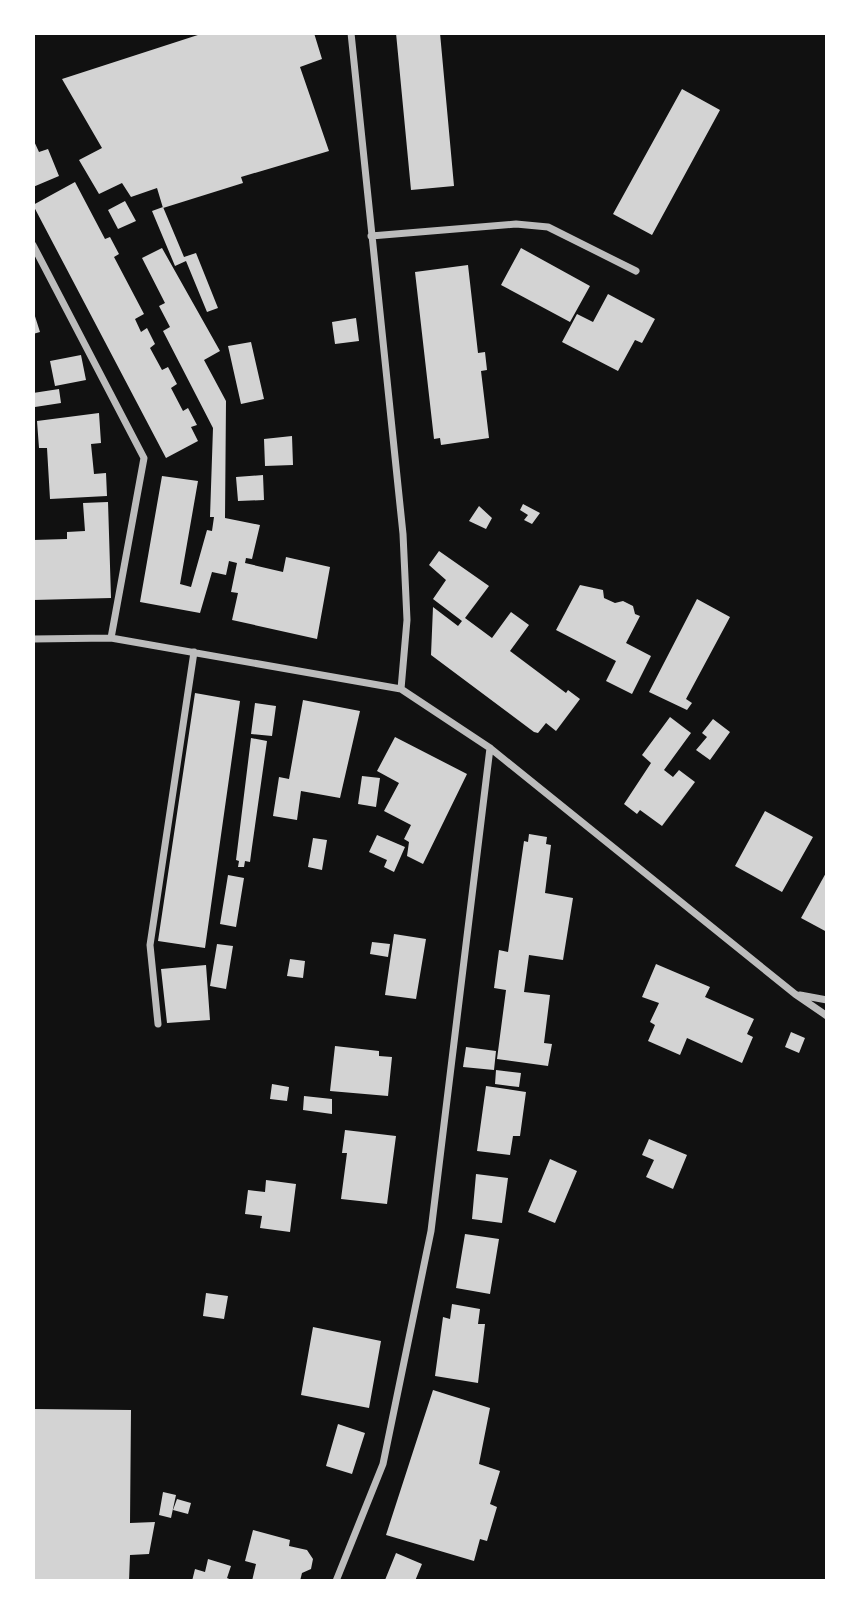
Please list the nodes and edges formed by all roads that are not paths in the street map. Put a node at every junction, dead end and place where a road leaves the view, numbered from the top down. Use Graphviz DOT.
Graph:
graph roads {
  1 [pos="351,33"];
  2 [pos="371,236"];
  3 [pos="33,245"];
  4 [pos="636,271"];
  5 [pos="111,638"];
  6 [pos="33,639"];
  7 [pos="194,652"];
  8 [pos="401,689"];
  9 [pos="490,748"];
  10 [pos="795,994"];
  11 [pos="827,1000"];
  12 [pos="827,1016"];
  13 [pos="158,1024"];
  14 [pos="336,1581"];
  1 -- 2 [label="street"];
  2 -- 4 [label="street"];
  2 -- 8 [label="street"];
  3 -- 5 [label="street"];
  5 -- 6 [label="street"];
  5 -- 7 [label="street"];
  7 -- 8 [label="street"];
  7 -- 13 [label="street"];
  8 -- 9 [label="street"];
  9 -- 10 [label="street"];
  9 -- 14 [label="street"];
  10 -- 11 [label="street"];
  10 -- 12 [label="street"];
}
